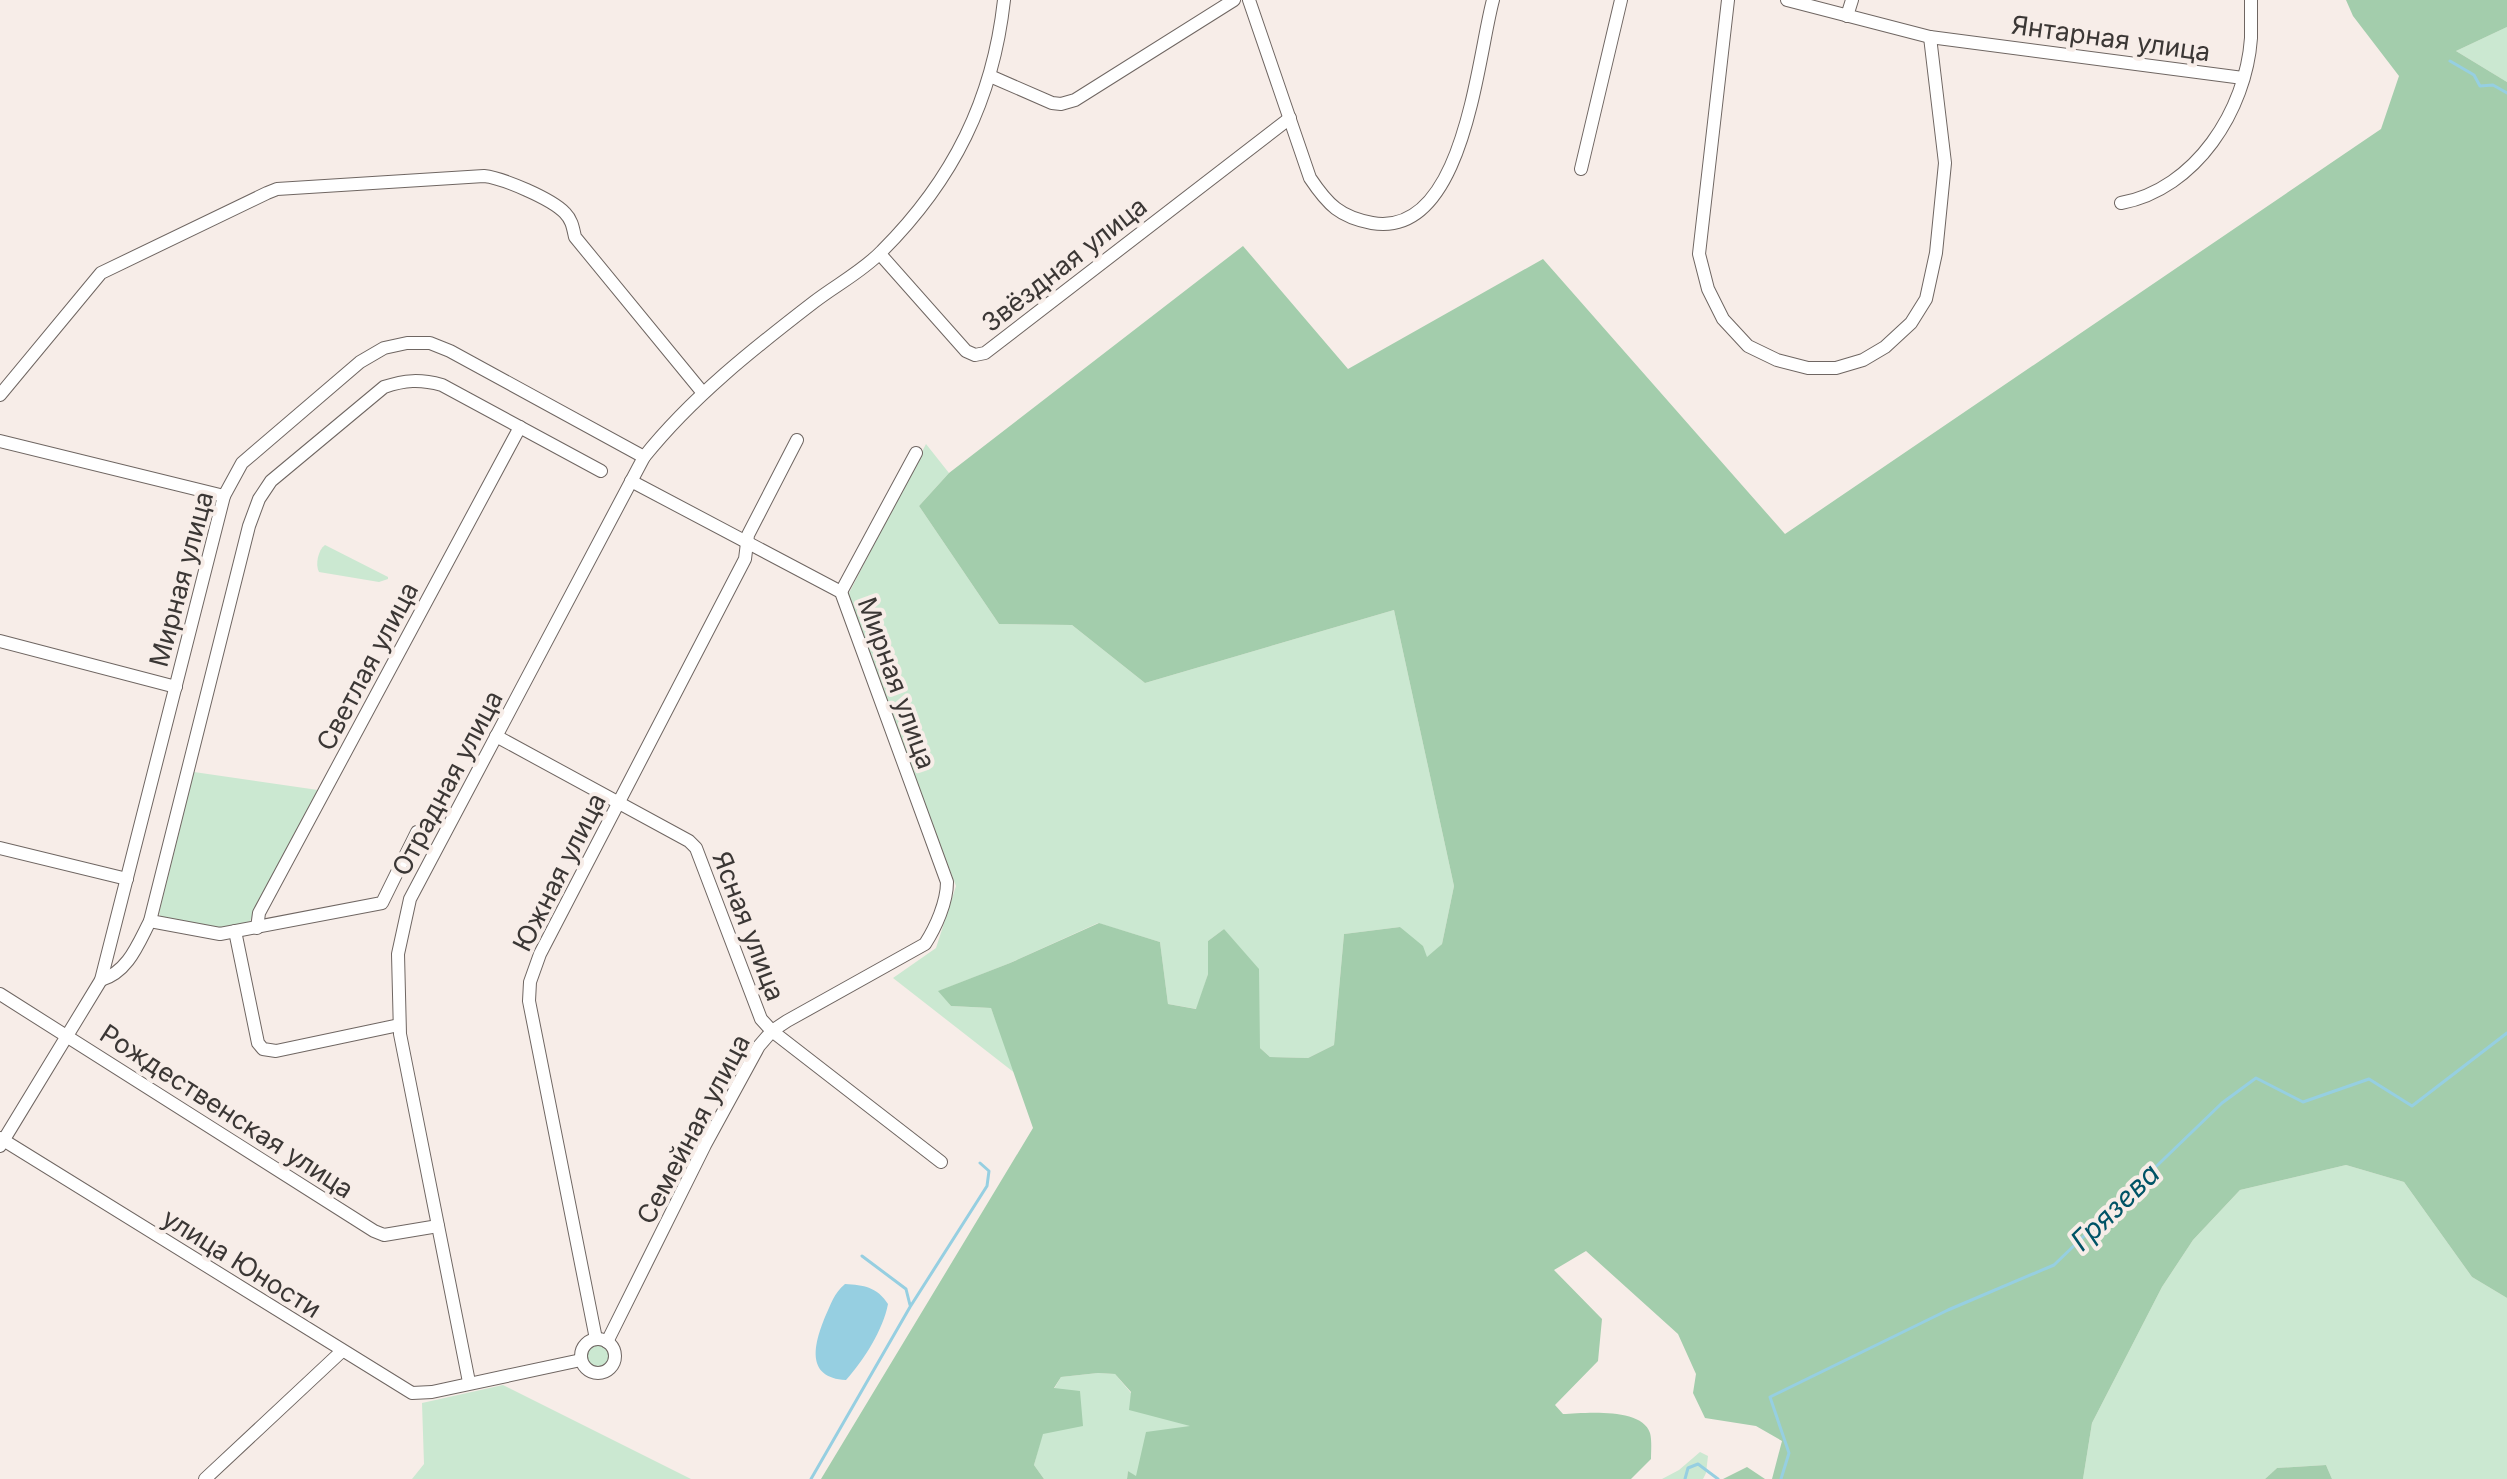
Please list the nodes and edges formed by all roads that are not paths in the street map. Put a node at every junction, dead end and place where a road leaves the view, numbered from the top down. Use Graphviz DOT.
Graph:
graph roads {
  1 [pos="1004,0"];
  2 [pos="1234,0"];
  3 [pos="1249,0"];
  4 [pos="1493,0"];
  5 [pos="1621,0"];
  6 [pos="1728,0"];
  7 [pos="1787,0"];
  8 [pos="1852,0"];
  9 [pos="2251,0"];
  10 [pos="1847,16"];
  11 [pos="1930,37"];
  12 [pos="990,76"];
  13 [pos="2243,78"];
  14 [pos="1290,118"];
  15 [pos="1581,169"];
  16 [pos="2121,203"];
  17 [pos="880,254"];
  18 [pos="703,393"];
  19 [pos="0,395"];
  20 [pos="520,427"];
  21 [pos="797,440"];
  22 [pos="0,441"];
  23 [pos="916,453"];
  24 [pos="644,457"];
  25 [pos="601,471"];
  26 [pos="631,481"];
  27 [pos="224,496"];
  28 [pos="749,544"];
  29 [pos="841,592"];
  30 [pos="0,641"];
  31 [pos="176,687"];
  32 [pos="496,736"];
  33 [pos="619,803"];
  34 [pos="417,832"];
  35 [pos="0,848"];
  36 [pos="127,879"];
  37 [pos="150,921"];
  38 [pos="257,928"];
  39 [pos="235,931"];
  40 [pos="863,979"];
  41 [pos="101,980"];
  42 [pos="0,994"];
  43 [pos="399,1025"];
  44 [pos="772,1031"];
  45 [pos="68,1036"];
  46 [pos="1,1142"];
  47 [pos="941,1162"];
  48 [pos="438,1226"];
  49 [pos="602,1340"];
  50 [pos="342,1351"];
  51 [pos="581,1360"];
  52 [pos="469,1382"];
  53 [pos="205,1479"];
  1 -- 12 [label="street, Отрадная улица"];
  2 -- 12 [label="street"];
  3 -- 14 [label="street"];
  4 -- 14 [label="street"];
  5 -- 15 [label="street"];
  6 -- 11 [label="street"];
  7 -- 10 [label="street, Янтарная улица"];
  8 -- 10 [label="street"];
  9 -- 13 [label="street"];
  10 -- 11 [label="street, Янтарная улица"];
  11 -- 13 [label="street, Янтарная улица"];
  12 -- 17 [label="street, Отрадная улица"];
  13 -- 16 [label="street"];
  14 -- 17 [label="street, Звёздная улица"];
  17 -- 18 [label="street, Отрадная улица"];
  18 -- 19 [label="street"];
  18 -- 24 [label="street, Отрадная улица"];
  20 -- 25 [label="street, Мирная улица"];
  20 -- 37 [label="street, Мирная улица"];
  20 -- 38 [label="street, Светлая улица"];
  21 -- 28 [label="street, Южная улица"];
  22 -- 27 [label="street"];
  23 -- 29 [label="street"];
  24 -- 26 [label="street, Отрадная улица"];
  24 -- 27 [label="street, Мирная улица"];
  26 -- 28 [label="street, Мирная улица"];
  26 -- 32 [label="street, Отрадная улица"];
  27 -- 31 [label="street, Мирная улица"];
  28 -- 29 [label="street, Мирная улица"];
  28 -- 33 [label="street, Южная улица"];
  29 -- 40 [label="street, Мирная улица"];
  30 -- 31 [label="street"];
  31 -- 36 [label="street, Мирная улица"];
  32 -- 33 [label="street, Ясная улица"];
  32 -- 43 [label="street, Отрадная улица"];
  33 -- 44 [label="street, Ясная улица"];
  33 -- 49 [label="street, Южная улица"];
  34 -- 38 [label="street"];
  35 -- 36 [label="street"];
  36 -- 41 [label="street, Мирная улица"];
  37 -- 39 [label="street"];
  37 -- 41 [label="street, Мирная улица"];
  38 -- 39 [label="street"];
  39 -- 43 [label="street"];
  40 -- 44 [label="street, Семейная улица"];
  41 -- 45 [label="street, Мирная улица"];
  42 -- 45 [label="street, Рождественская улица"];
  43 -- 48 [label="street, Отрадная улица"];
  44 -- 47 [label="street, Ясная улица"];
  44 -- 49 [label="street, Семейная улица"];
  45 -- 46 [label="street, Мирная улица"];
  45 -- 48 [label="street, Рождественская улица"];
  46 -- 50 [label="street, улица Юности"];
  48 -- 52 [label="street, Отрадная улица"];
  49 -- 51 [label="street"];
  49 -- 51 [label="street"];
  50 -- 52 [label="street, улица Юности"];
  50 -- 53 [label="street"];
  51 -- 52 [label="street, улица Юности"];
}
